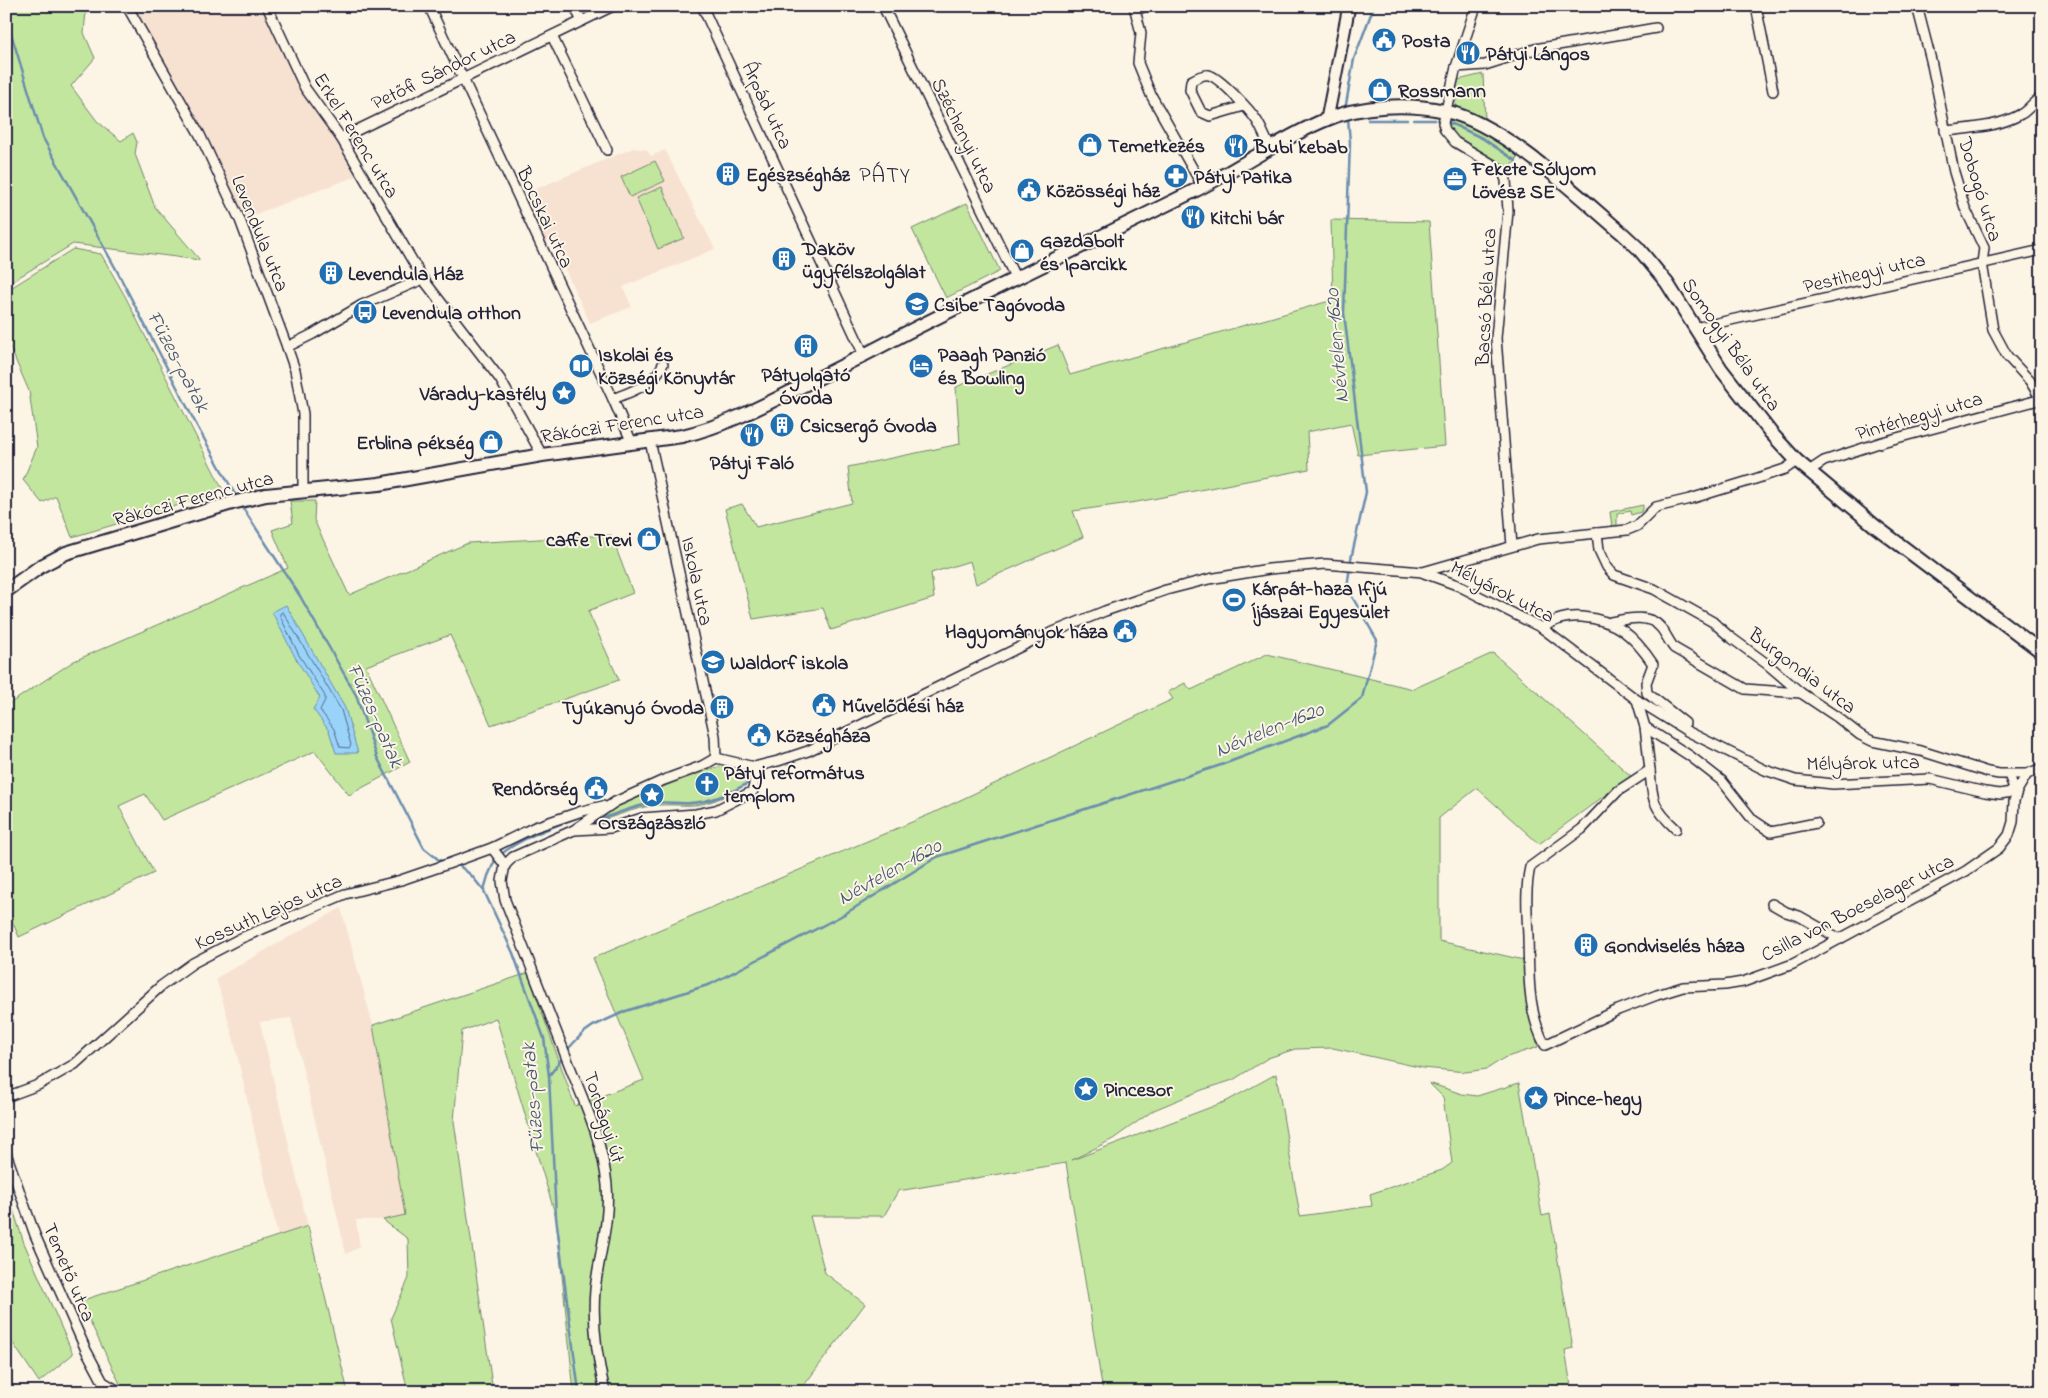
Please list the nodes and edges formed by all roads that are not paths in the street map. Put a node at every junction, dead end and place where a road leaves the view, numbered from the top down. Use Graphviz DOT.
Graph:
graph roads {
  1 [pos="127,6"];
  2 [pos="267,6"];
  3 [pos="429,6"];
  4 [pos="574,6"];
  5 [pos="613,6"];
  6 [pos="702,6"];
  7 [pos="883,6"];
  8 [pos="1146,6"];
  9 [pos="1349,6"];
  10 [pos="1476,6"];
  11 [pos="1756,6"];
  12 [pos="1917,6"];
  13 [pos="1135,8"];
  14 [pos="582,21"];
  15 [pos="1656,28"];
  16 [pos="552,36"];
  17 [pos="1456,67"];
  18 [pos="463,79"];
  19 [pos="1773,91"];
  20 [pos="2042,97"];
  21 [pos="1244,106"];
  22 [pos="1372,108"];
  23 [pos="1447,111"];
  24 [pos="1337,116"];
  25 [pos="1945,131"];
  26 [pos="341,138"];
  27 [pos="1271,149"];
  28 [pos="607,150"];
  29 [pos="1203,186"];
  30 [pos="2042,250"];
  31 [pos="1982,263"];
  32 [pos="423,279"];
  33 [pos="1016,279"];
  34 [pos="1694,328"];
  35 [pos="287,347"];
  36 [pos="864,355"];
  37 [pos="663,364"];
  38 [pos="2041,399"];
  39 [pos="613,400"];
  40 [pos="650,441"];
  41 [pos="632,443"];
  42 [pos="542,455"];
  43 [pos="1797,461"];
  44 [pos="1809,471"];
  45 [pos="303,492"];
  46 [pos="1597,533"];
  47 [pos="1512,546"];
  48 [pos="1423,572"];
  49 [pos="7,589"];
  50 [pos="1611,622"];
  51 [pos="1542,628"];
  52 [pos="2042,652"];
  53 [pos="1801,693"];
  54 [pos="1637,700"];
  55 [pos="1645,727"];
  56 [pos="1716,744"];
  57 [pos="716,758"];
  58 [pos="751,766"];
  59 [pos="2042,768"];
  60 [pos="1650,770"];
  61 [pos="2027,774"];
  62 [pos="2009,775"];
  63 [pos="2018,791"];
  64 [pos="608,805"];
  65 [pos="1816,823"];
  66 [pos="1676,829"];
  67 [pos="574,830"];
  68 [pos="492,848"];
  69 [pos="505,865"];
  70 [pos="1772,904"];
  71 [pos="1840,940"];
  72 [pos="6,1097"];
  73 [pos="6,1153"];
  74 [pos="120,1392"];
  75 [pos="605,1392"];
  1 -- 35 [label="street, Levendula utca"];
  2 -- 26 [label="street, Erkel Ferenc utca"];
  3 -- 18 [label="street, Bocskai utca"];
  4 -- 14 [label="street"];
  5 -- 14 [label="street, Petőfi Sándor utca"];
  6 -- 36 [label="street, Árpád utca"];
  7 -- 33 [label="street, Széchenyi utca"];
  8 -- 13 [label="street"];
  9 -- 24 [label="street"];
  10 -- 17 [label="street"];
  11 -- 19 [label="street"];
  12 -- 25 [label="street, Dobogó utca"];
  13 -- 29 [label="street"];
  14 -- 16 [label="street, Petőfi Sándor utca"];
  15 -- 17 [label="street"];
  16 -- 18 [label="street, Petőfi Sándor utca"];
  16 -- 28 [label="street"];
  17 -- 23 [label="street"];
  18 -- 26 [label="street, Petőfi Sándor utca"];
  18 -- 39 [label="street, Bocskai utca"];
  20 -- 25 [label="street"];
  21 -- 21 [label="street"];
  21 -- 27 [label="street"];
  22 -- 23 [label="main road, Somogyi Béla utca"];
  22 -- 24 [label="main road, Rákóczi Ferenc utca"];
  23 -- 34 [label="main road, Somogyi Béla utca"];
  23 -- 47 [label="street, Bacsó Béla utca"];
  24 -- 27 [label="main road, Rákóczi Ferenc utca"];
  25 -- 31 [label="street, Dobogó utca"];
  26 -- 32 [label="street, Erkel Ferenc utca"];
  27 -- 29 [label="main road, Rákóczi Ferenc utca"];
  29 -- 33 [label="main road, Rákóczi Ferenc utca"];
  30 -- 31 [label="street, Pestihegyi utca"];
  31 -- 34 [label="street, Pestihegyi utca"];
  31 -- 38 [label="street, Dobogó utca"];
  32 -- 35 [label="street"];
  32 -- 42 [label="street, Erkel Ferenc utca"];
  33 -- 36 [label="main road, Rákóczi Ferenc utca"];
  34 -- 43 [label="main road, Somogyi Béla utca"];
  35 -- 45 [label="street, Levendula utca"];
  36 -- 40 [label="main road, Rákóczi Ferenc utca"];
  37 -- 39 [label="street"];
  38 -- 44 [label="street, Pintérhegyi utca"];
  39 -- 41 [label="street, Bocskai utca"];
  40 -- 41 [label="main road, Rákóczi Ferenc utca"];
  40 -- 57 [label="street, Iskola utca"];
  41 -- 42 [label="main road, Rákóczi Ferenc utca"];
  42 -- 45 [label="main road, Rákóczi Ferenc utca"];
  43 -- 44 [label="main road, Somogyi Béla utca"];
  43 -- 46 [label="street"];
  44 -- 52 [label="main road, Somogyi Béla utca"];
  45 -- 49 [label="main road, Rákóczi Ferenc utca"];
  46 -- 47 [label="street"];
  46 -- 53 [label="street, Burgondia utca"];
  47 -- 48 [label="street"];
  48 -- 51 [label="street, Mélyárok utca"];
  48 -- 58 [label="street"];
  50 -- 51 [label="street"];
  50 -- 53 [label="street"];
  50 -- 56 [label="street"];
  51 -- 54 [label="street, Mélyárok utca"];
  53 -- 62 [label="street, Burgondia utca"];
  54 -- 55 [label="street"];
  54 -- 56 [label="street, Mélyárok utca"];
  55 -- 60 [label="street"];
  55 -- 65 [label="street"];
  56 -- 63 [label="street, Mélyárok utca"];
  57 -- 58 [label="street"];
  57 -- 64 [label="street, Kossuth Lajos utca"];
  58 -- 67 [label="street, Kossuth Lajos utca"];
  59 -- 61 [label="street"];
  60 -- 66 [label="street"];
  60 -- 71 [label="street, Csilla von Boeselager utca"];
  61 -- 62 [label="street, Burgondia utca"];
  61 -- 63 [label="street"];
  62 -- 63 [label="street"];
  63 -- 71 [label="street, Csilla von Boeselager utca"];
  64 -- 67 [label="street, Kossuth Lajos utca"];
  64 -- 68 [label="street, Kossuth Lajos utca"];
  67 -- 69 [label="street, Kossuth Lajos utca"];
  68 -- 69 [label="street"];
  68 -- 72 [label="street, Kossuth Lajos utca"];
  69 -- 75 [label="street, Torbágyi út"];
  70 -- 71 [label="street"];
  73 -- 74 [label="street, Temető utca"];
}
